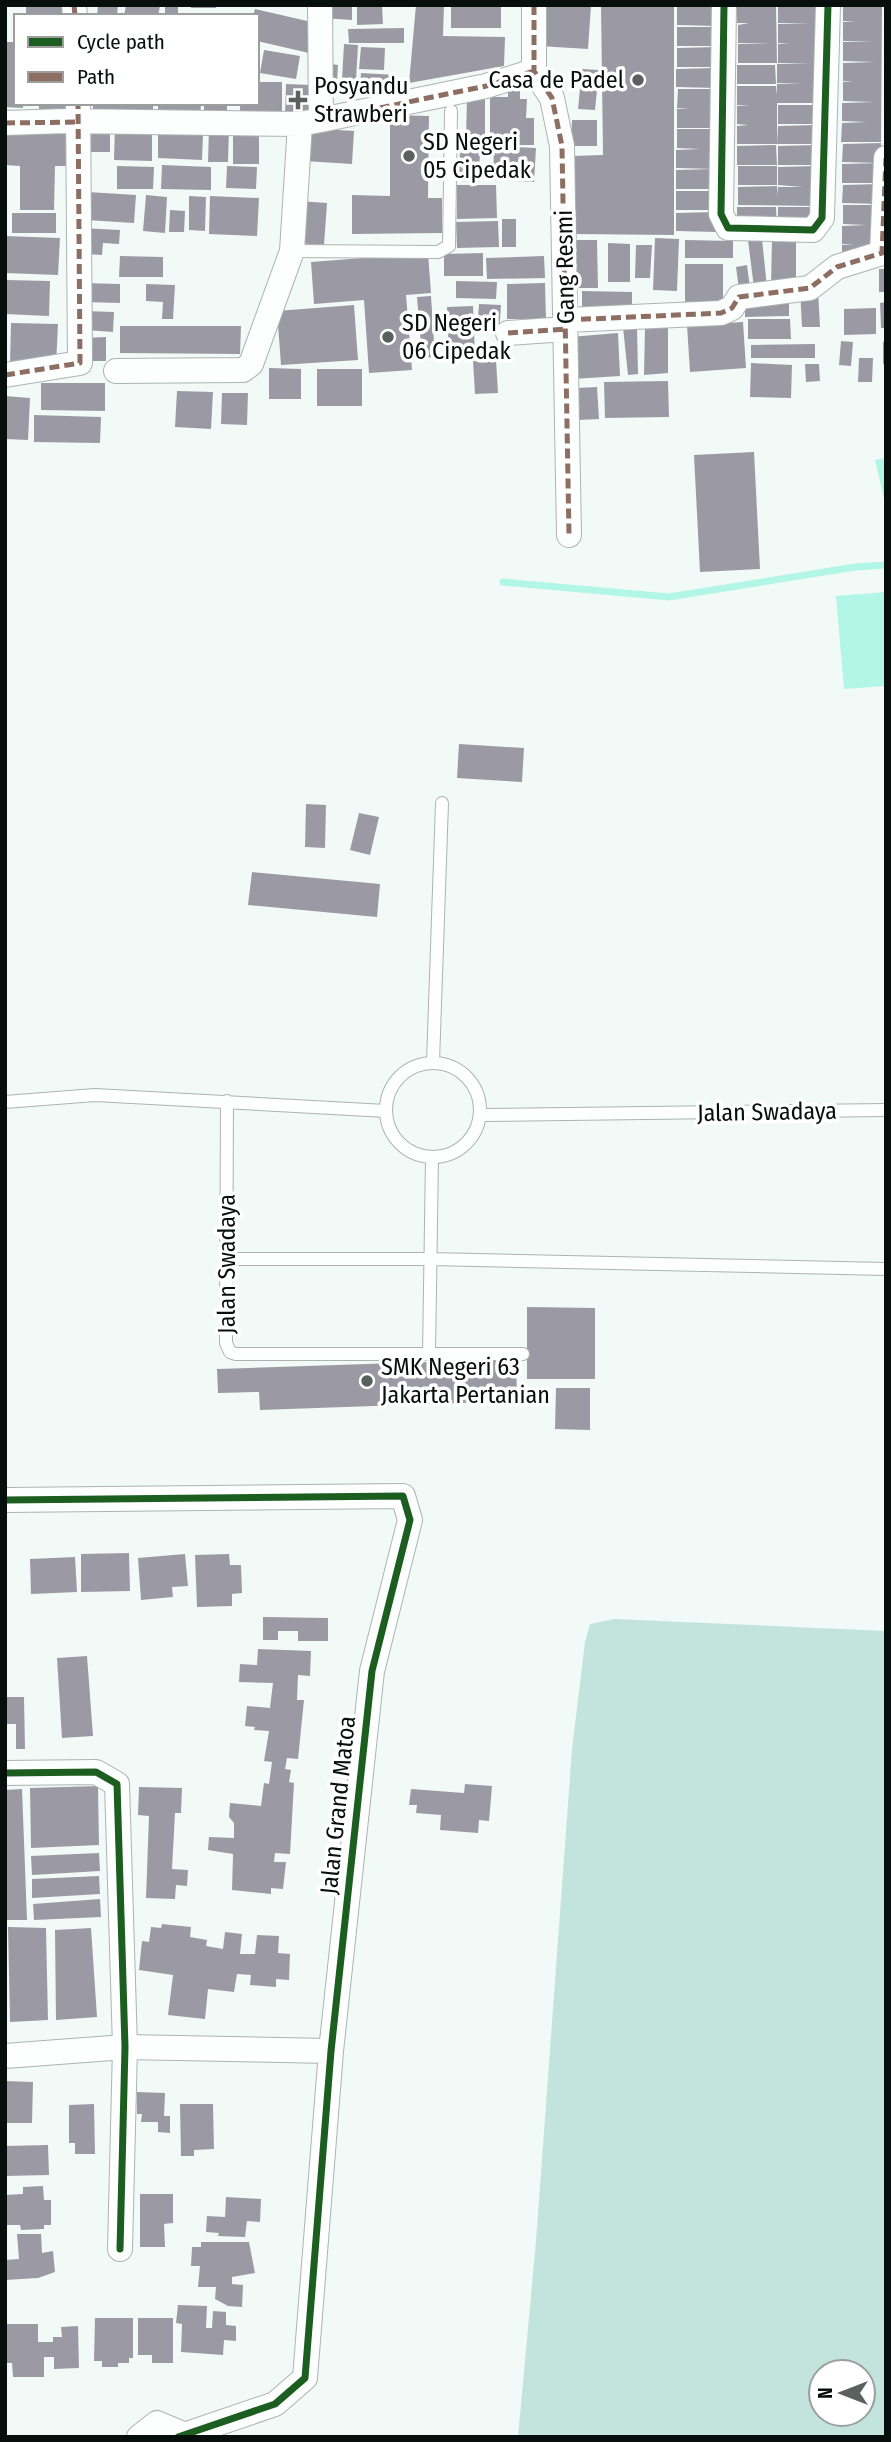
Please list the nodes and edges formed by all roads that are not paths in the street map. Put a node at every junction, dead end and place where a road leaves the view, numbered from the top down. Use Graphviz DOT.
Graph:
graph roads {
  1 [pos="320,5"];
  2 [pos="534,5"];
  3 [pos="724,5"];
  4 [pos="828,5"];
  5 [pos="534,71"];
  6 [pos="451,111"];
  7 [pos="78,113"];
  8 [pos="310,122"];
  9 [pos="5,123"];
  10 [pos="886,158"];
  11 [pos="292,251"];
  12 [pos="566,325"];
  13 [pos="508,333"];
  14 [pos="116,371"];
  15 [pos="5,375"];
  16 [pos="569,535"];
  17 [pos="442,803"];
  18 [pos="433,1062"];
  19 [pos="227,1101"];
  20 [pos="5,1102"];
  21 [pos="886,1110"];
  22 [pos="386,1111"];
  23 [pos="481,1115"];
  24 [pos="432,1158"];
  25 [pos="226,1259"];
  26 [pos="430,1259"];
  27 [pos="886,1269"];
  28 [pos="429,1354"];
  29 [pos="523,1354"];
  30 [pos="5,1500"];
  31 [pos="5,1773"];
  32 [pos="125,2047"];
  33 [pos="331,2051"];
  34 [pos="5,2056"];
  35 [pos="120,2249"];
  36 [pos="181,2435"];
  37 [pos="139,2437"];
  1 -- 8 [label="street"];
  2 -- 5 [label="street"];
  3 -- 4 [label="street"];
  5 -- 8 [label="street"];
  5 -- 12 [label="street, Gang Resmi"];
  6 -- 11 [label="lane"];
  7 -- 8 [label="street"];
  7 -- 9 [label="street"];
  7 -- 15 [label="street"];
  8 -- 11 [label="street"];
  10 -- 12 [label="street"];
  11 -- 14 [label="street"];
  12 -- 13 [label="street"];
  12 -- 16 [label="street, Gang Resmi"];
  17 -- 18 [label="lane"];
  18 -- 22 [label="lane"];
  18 -- 23 [label="lane"];
  19 -- 20 [label="lane"];
  19 -- 22 [label="lane"];
  19 -- 25 [label="lane, Jalan Swadaya"];
  21 -- 23 [label="lane, Jalan Swadaya"];
  22 -- 24 [label="lane"];
  23 -- 24 [label="lane"];
  24 -- 26 [label="lane"];
  25 -- 26 [label="lane"];
  25 -- 28 [label="lane, Jalan Swadaya"];
  26 -- 27 [label="lane"];
  26 -- 28 [label="lane"];
  28 -- 29 [label="lane, Jalan Swadaya"];
  30 -- 33 [label="street, Jalan Grand Matoa"];
  31 -- 32 [label="street"];
  32 -- 33 [label="street"];
  32 -- 34 [label="street"];
  32 -- 35 [label="street"];
  33 -- 36 [label="street, Jalan Grand Matoa"];
  36 -- 37 [label="street"];
}
